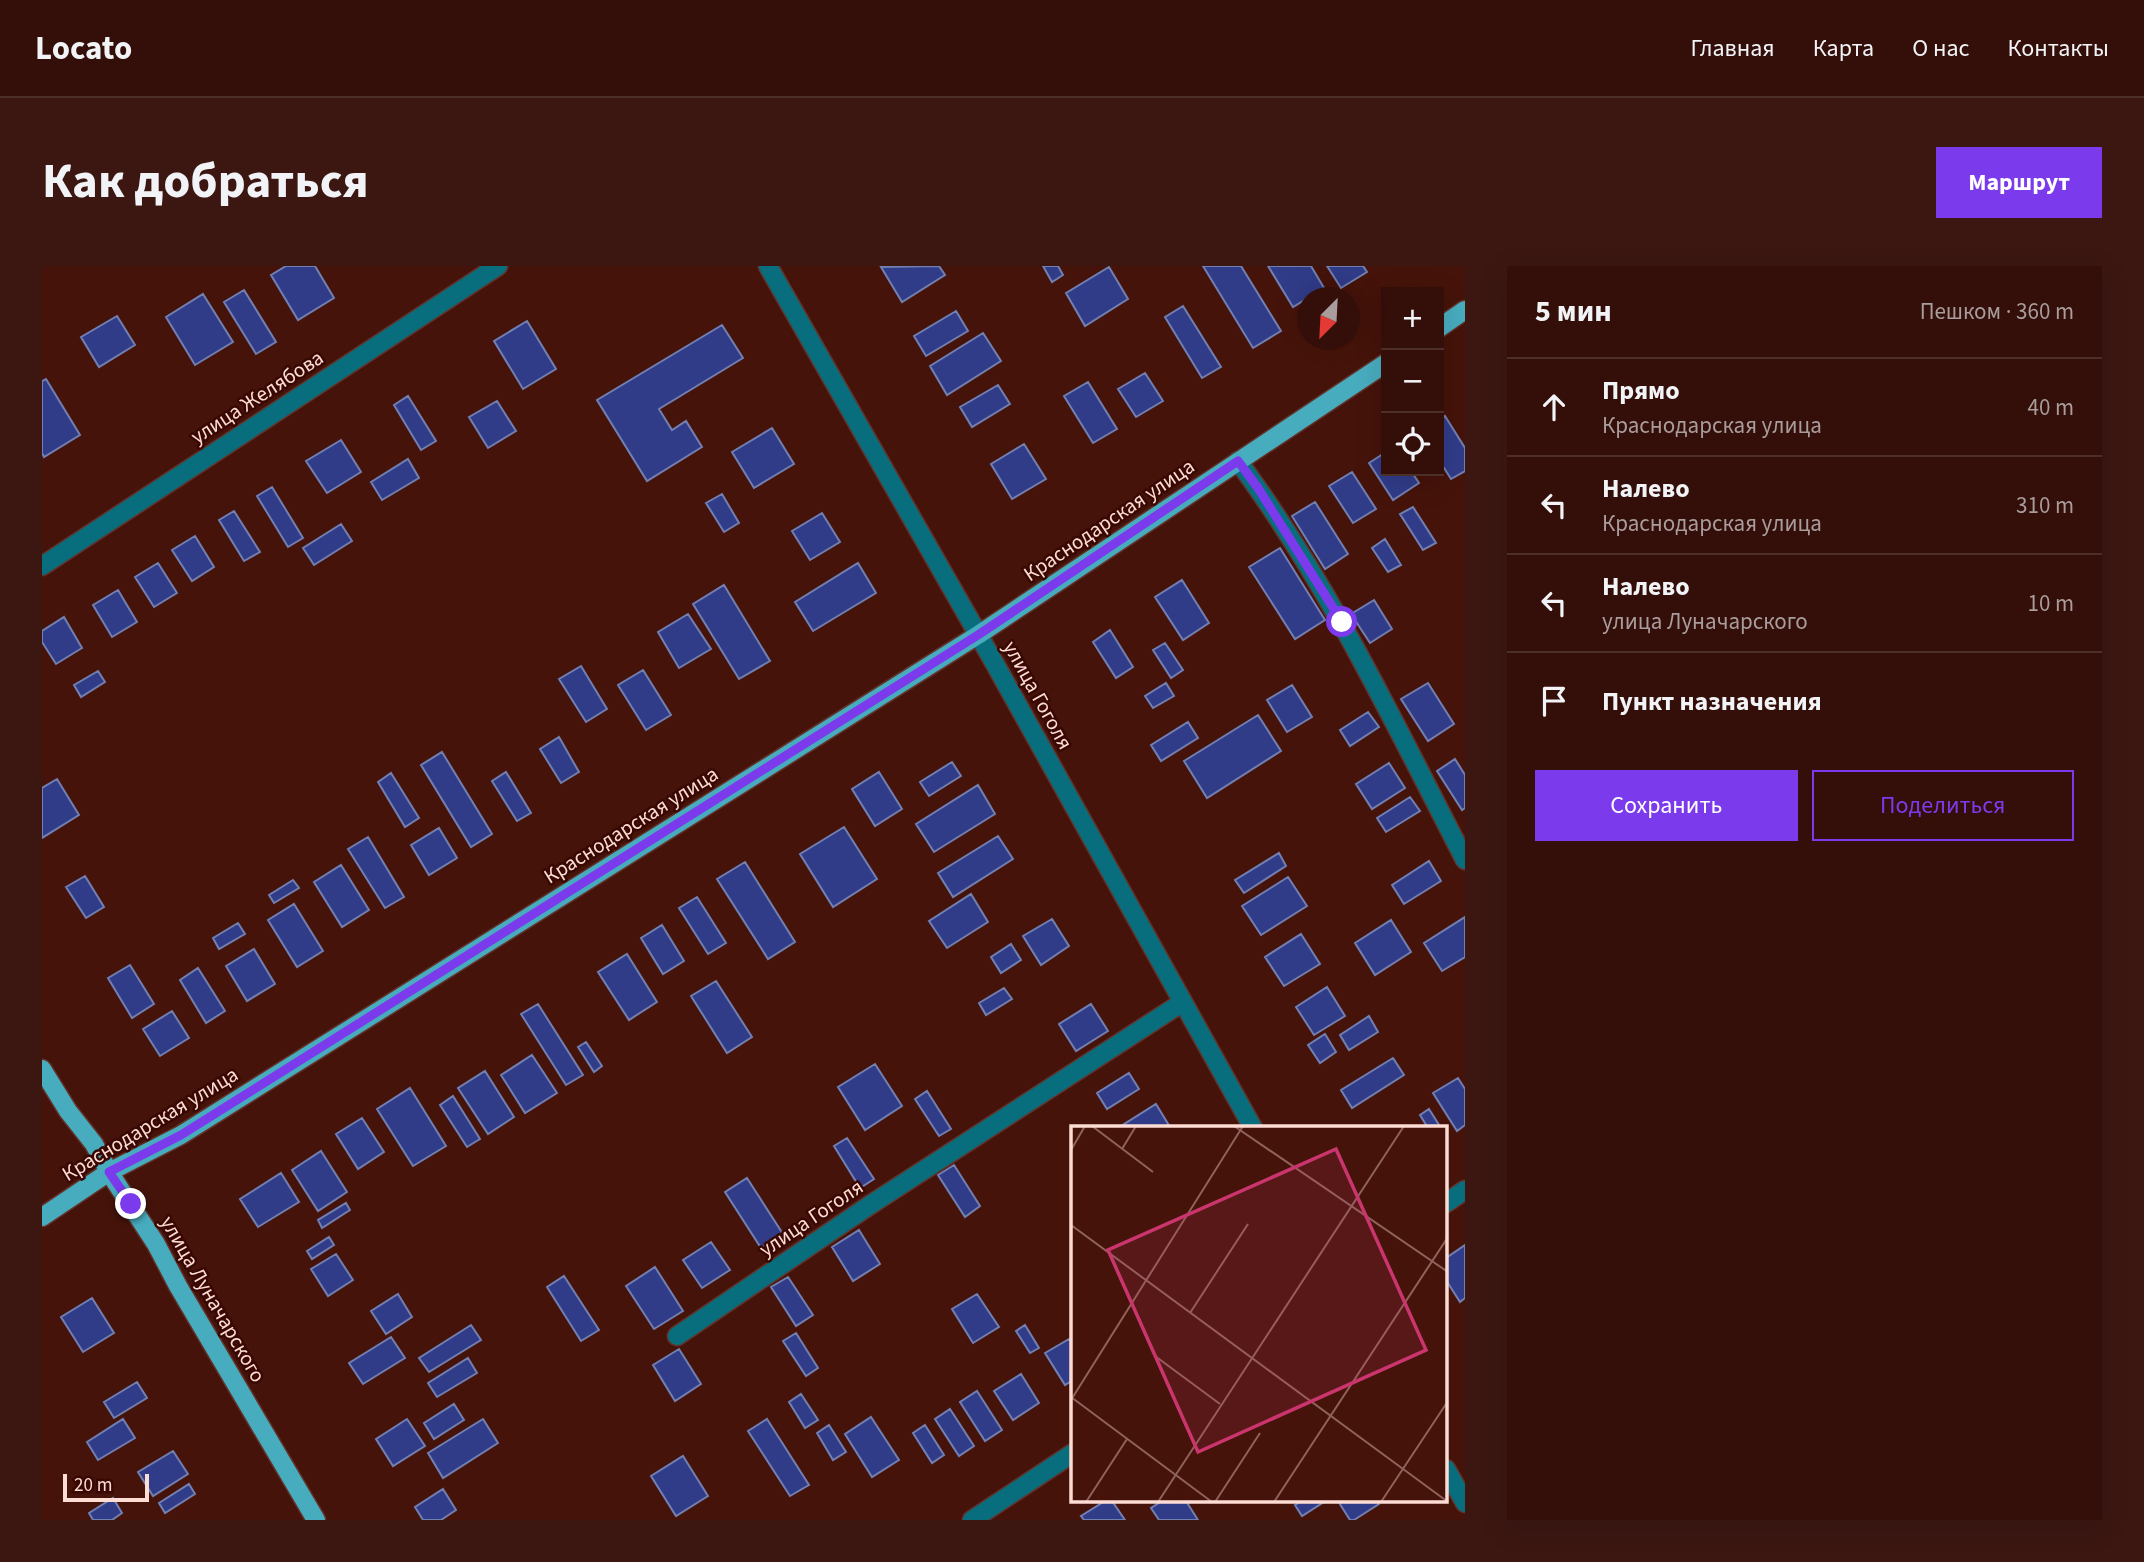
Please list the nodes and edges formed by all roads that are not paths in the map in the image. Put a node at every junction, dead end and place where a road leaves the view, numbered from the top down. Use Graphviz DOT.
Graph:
graph roads {
  1 [pos="498,266"];
  2 [pos="768,266"];
  3 [pos="1465,310"];
  4 [pos="1444,325"];
  5 [pos="1381,366"];
  6 [pos="1238,461"];
  7 [pos="42,566"];
  8 [pos="978,635"];
  9 [pos="1465,860"];
  10 [pos="1183,1002"];
  11 [pos="42,1069"];
  12 [pos="1253,1126"];
  13 [pos="109,1172"];
  14 [pos="1465,1190"];
  15 [pos="1448,1202"];
  16 [pos="42,1217"];
  17 [pos="677,1336"];
  18 [pos="1071,1453"];
  19 [pos="1448,1473"];
  20 [pos="1465,1503"];
  21 [pos="316,1520"];
  22 [pos="972,1520"];
  1 -- 7 [label="street, улица Желябова"];
  2 -- 8 [label="street, улица Гоголя"];
  3 -- 4 [label="main road"];
  5 -- 6 [label="main road, Краснодарская улица"];
  6 -- 8 [label="main road, Краснодарская улица"];
  6 -- 9 [label="street"];
  8 -- 10 [label="street, улица Гоголя"];
  8 -- 13 [label="main road, Краснодарская улица"];
  10 -- 12 [label="street, улица Гоголя"];
  10 -- 17 [label="street, улица Гоголя"];
  11 -- 13 [label="main road, улица Луначарского"];
  13 -- 16 [label="main road, Краснодарская улица"];
  13 -- 21 [label="main road, улица Луначарского"];
  14 -- 15 [label="street"];
  18 -- 22 [label="street"];
  19 -- 20 [label="street"];
}
